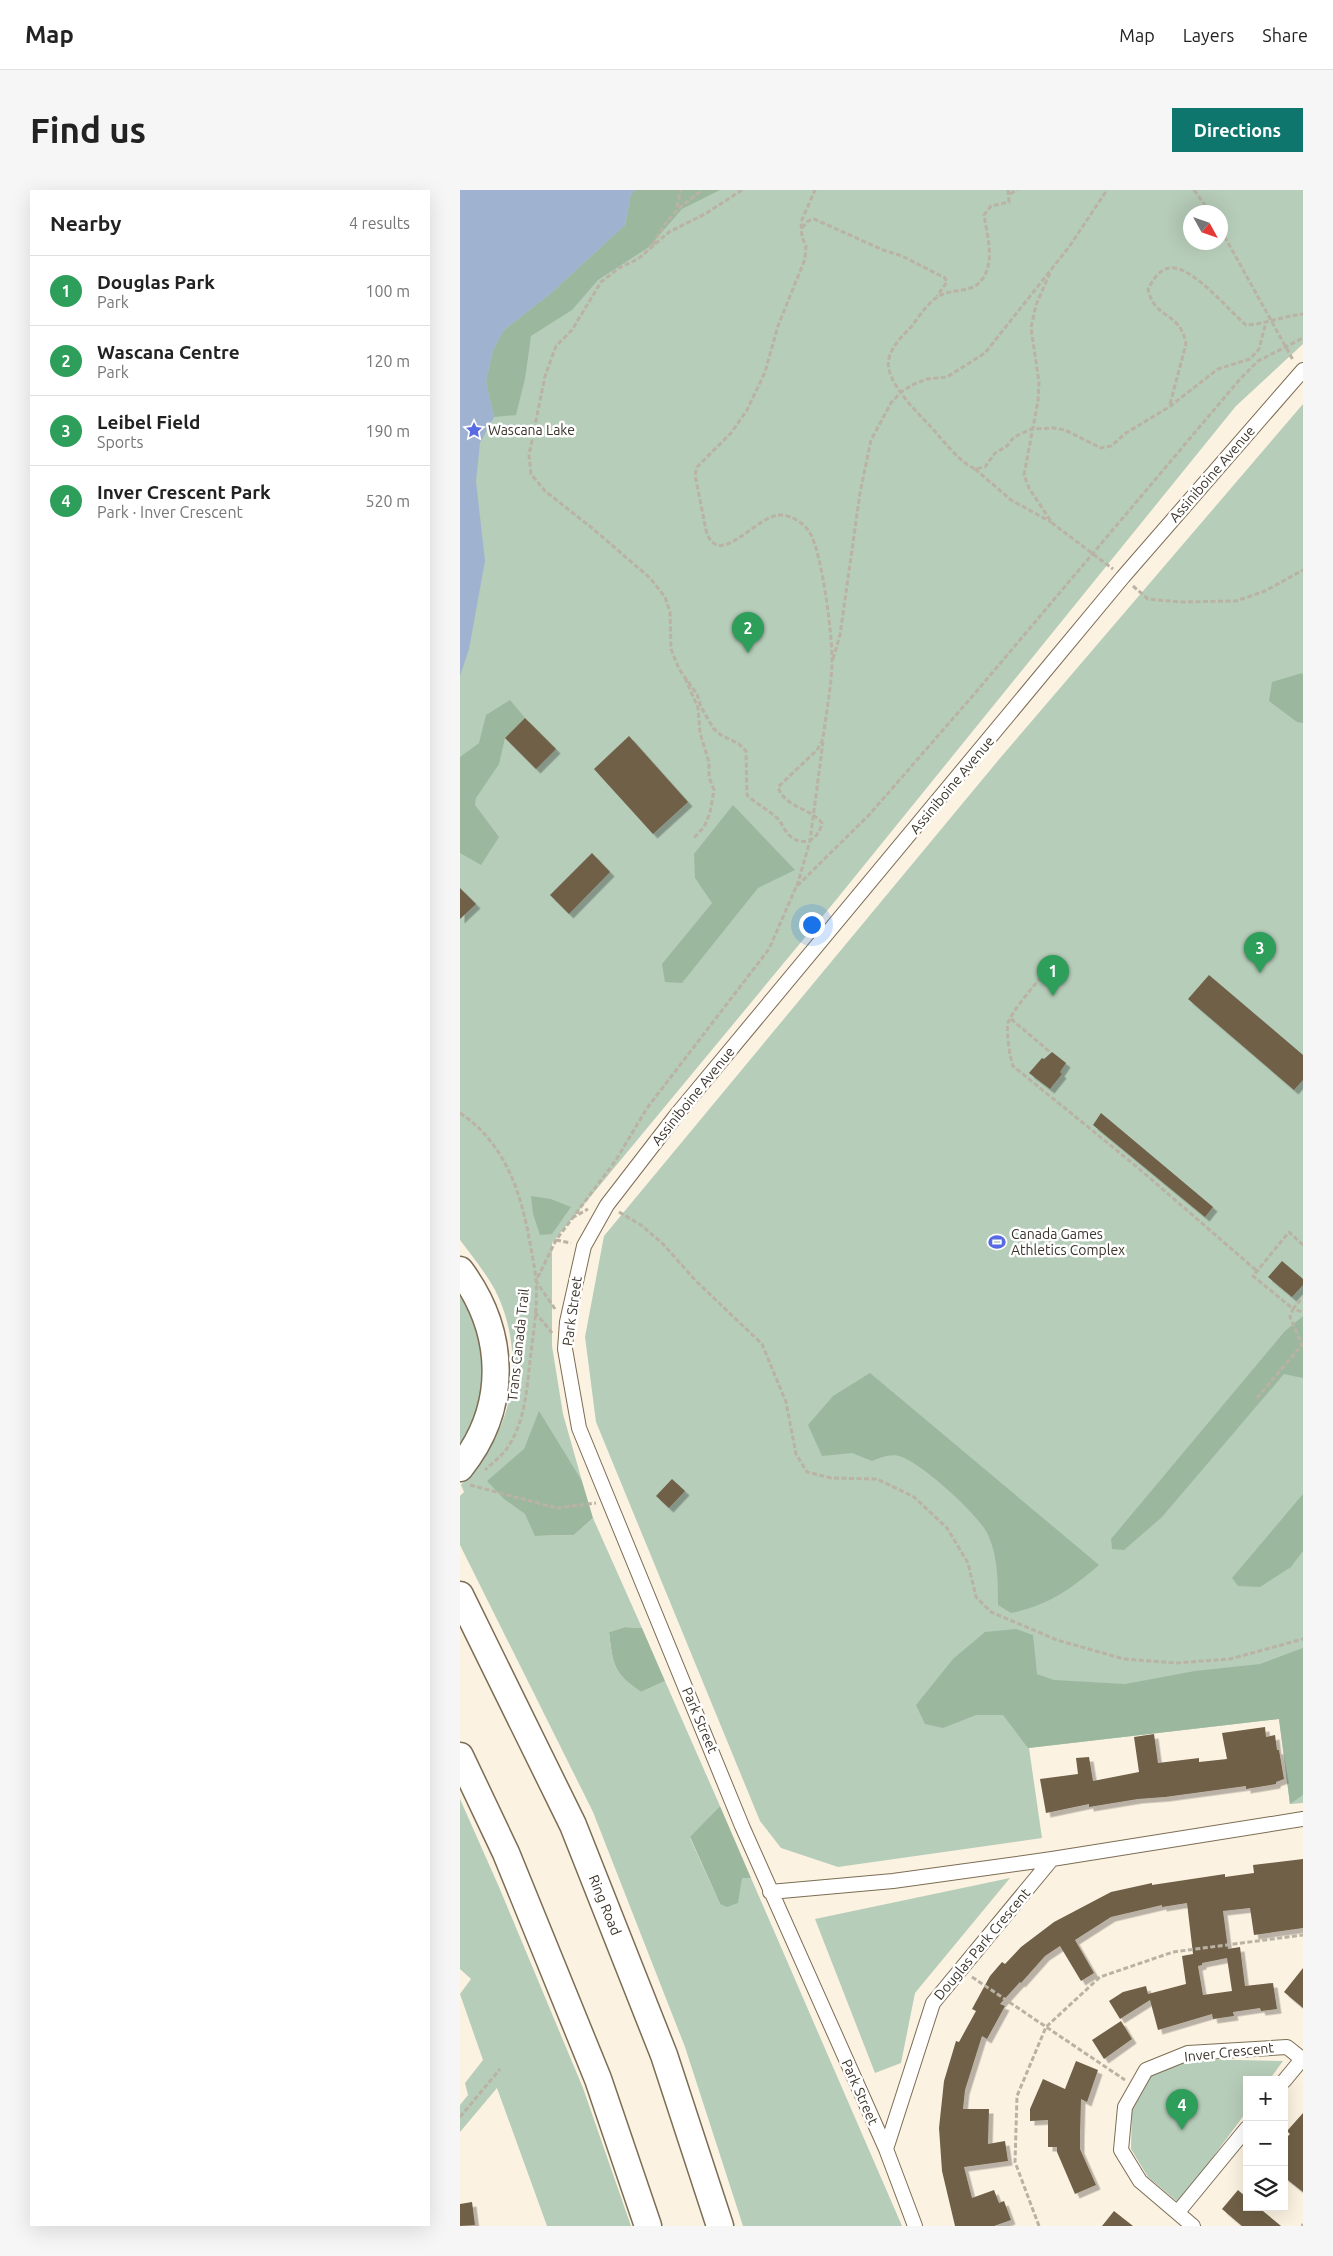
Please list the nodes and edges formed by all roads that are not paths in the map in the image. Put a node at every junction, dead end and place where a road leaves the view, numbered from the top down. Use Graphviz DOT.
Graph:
graph roads {
  1 [pos="1302,371"];
  2 [pos="608,1205"];
  3 [pos="460,1270"];
  4 [pos="469,1479"];
  5 [pos="460,1595"];
  6 [pos="460,1756"];
  7 [pos="1303,1819"];
  8 [pos="1052,1859"];
  9 [pos="770,1892"];
  10 [pos="1303,2059"];
  11 [pos="1288,2076"];
  12 [pos="1243,2133"];
  13 [pos="886,2149"];
  14 [pos="1178,2212"];
  15 [pos="648,2226"];
  16 [pos="720,2226"];
  17 [pos="914,2226"];
  18 [pos="1193,2226"];
  1 -- 2 [label="street, Assiniboine Avenue"];
  2 -- 9 [label="street, Park Street"];
  3 -- 4 [label="highway"];
  5 -- 16 [label="highway, Ring Road"];
  6 -- 15 [label="highway"];
  7 -- 8 [label="street"];
  8 -- 9 [label="street"];
  8 -- 13 [label="street, Douglas Park Crescent"];
  9 -- 13 [label="street, Park Street"];
  10 -- 11 [label="street, Inver Crescent"];
  10 -- 14 [label="street, Inver Crescent"];
  12 -- 14 [label="street"];
  13 -- 17 [label="street, Park Street"];
  14 -- 18 [label="street, Inver Crescent"];
}
